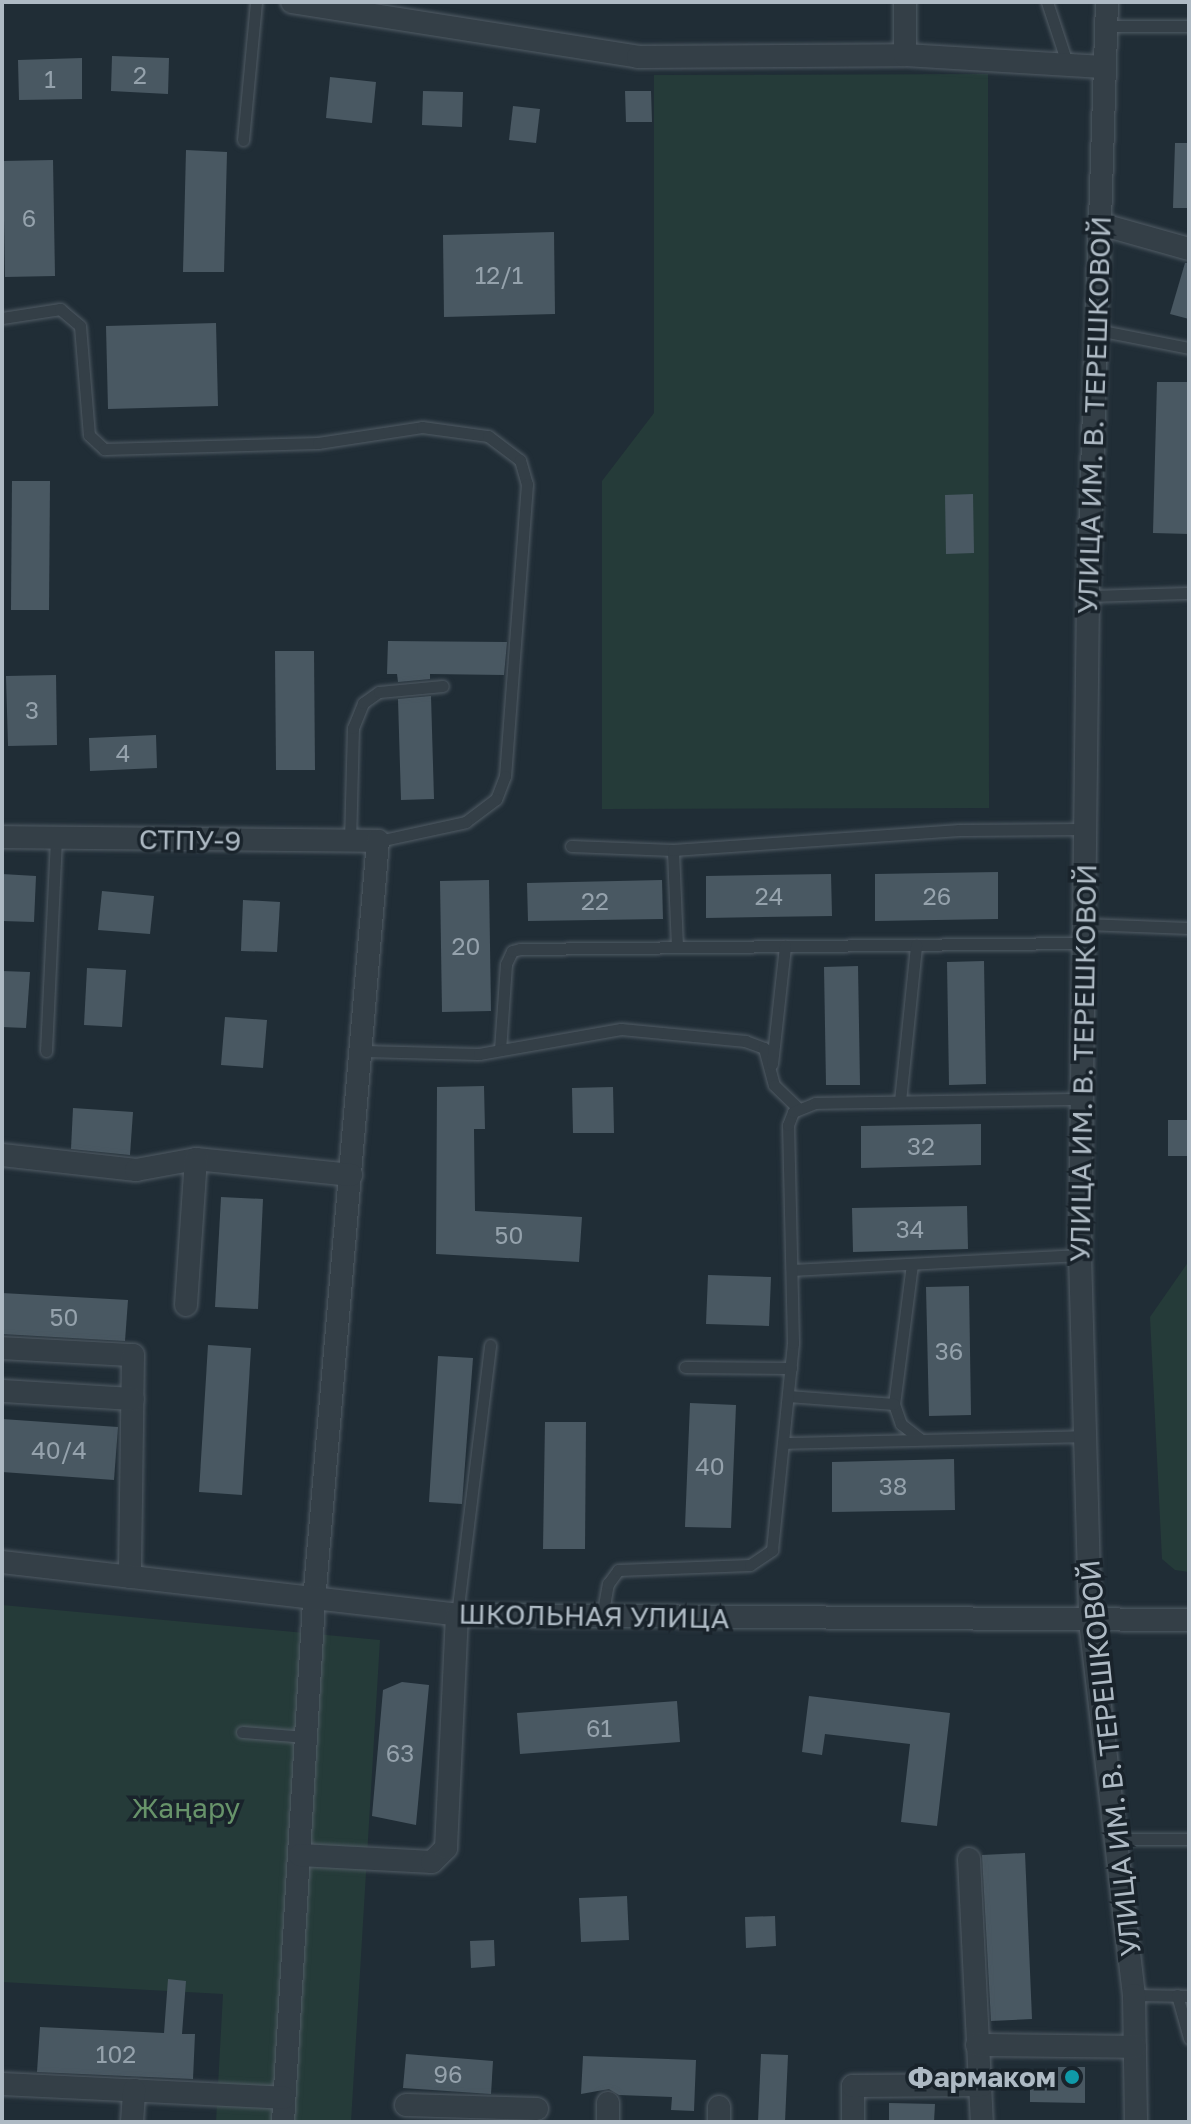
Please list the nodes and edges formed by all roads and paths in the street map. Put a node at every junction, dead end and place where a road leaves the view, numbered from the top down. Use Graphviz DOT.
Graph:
graph roads {
  1 [pos="256,2"];
  2 [pos="292,2"];
  3 [pos="905,2"];
  4 [pos="1047,2"];
  5 [pos="1107,2"];
  6 [pos="366,8"];
  7 [pos="1105,26"];
  8 [pos="1189,26"];
  9 [pos="905,55"];
  10 [pos="1067,63"];
  11 [pos="1103,67"];
  12 [pos="243,140"];
  13 [pos="1100,224"];
  14 [pos="1189,249"];
  15 [pos="2,318"];
  16 [pos="1097,330"];
  17 [pos="1189,348"];
  18 [pos="1189,593"];
  19 [pos="1088,596"];
  20 [pos="443,686"];
  21 [pos="1085,829"];
  22 [pos="2,837"];
  23 [pos="56,838"];
  24 [pos="378,841"];
  25 [pos="350,843"];
  26 [pos="571,846"];
  27 [pos="673,850"];
  28 [pos="1189,928"];
  29 [pos="1084,934"];
  30 [pos="916,945"];
  31 [pos="785,946"];
  32 [pos="677,947"];
  33 [pos="500,1050"];
  34 [pos="46,1051"];
  35 [pos="363,1051"];
  36 [pos="772,1065"];
  37 [pos="1081,1099"];
  38 [pos="900,1101"];
  39 [pos="798,1108"];
  40 [pos="2,1155"];
  41 [pos="196,1159"];
  42 [pos="351,1175"];
  43 [pos="1080,1255"];
  44 [pos="912,1264"];
  45 [pos="792,1270"];
  46 [pos="186,1305"];
  47 [pos="490,1345"];
  48 [pos="2,1348"];
  49 [pos="685,1367"];
  50 [pos="791,1368"];
  51 [pos="2,1391"];
  52 [pos="788,1396"];
  53 [pos="133,1399"];
  54 [pos="894,1404"];
  55 [pos="1086,1436"];
  56 [pos="921,1440"];
  57 [pos="784,1443"];
  58 [pos="2,1562"];
  59 [pos="130,1577"];
  60 [pos="314,1602"];
  61 [pos="457,1615"];
  62 [pos="602,1617"];
  63 [pos="1189,1620"];
  64 [pos="1090,1621"];
  65 [pos="242,1732"];
  66 [pos="307,1737"];
  67 [pos="1117,1839"];
  68 [pos="1189,1839"];
  69 [pos="300,1855"];
  70 [pos="969,1859"];
  71 [pos="1134,1995"];
  72 [pos="1183,1996"];
  73 [pos="1189,2038"];
  74 [pos="977,2045"];
  75 [pos="1135,2047"];
  76 [pos="2,2084"];
  77 [pos="982,2085"];
  78 [pos="134,2090"];
  79 [pos="284,2098"];
  80 [pos="406,2105"];
  81 [pos="537,2109"];
  82 [pos="430,2114"];
  83 [pos="132,2122"];
  84 [pos="283,2122"];
  85 [pos="853,2122"];
  86 [pos="982,2122"];
  87 [pos="1136,2122"];
  1 -- 12 [label="lane"];
  2 -- 6 [label="street"];
  3 -- 9 [label="street"];
  4 -- 10 [label="lane"];
  5 -- 7 [label="street, УЛИЦА ИМ. В. ТЕРЕШКОВОЙ"];
  6 -- 9 [label="street"];
  7 -- 8 [label="lane"];
  7 -- 11 [label="street, УЛИЦА ИМ. В. ТЕРЕШКОВОЙ"];
  9 -- 10 [label="street"];
  10 -- 11 [label="street"];
  11 -- 13 [label="street, УЛИЦА ИМ. В. ТЕРЕШКОВОЙ"];
  13 -- 14 [label="street"];
  13 -- 16 [label="street, УЛИЦА ИМ. В. ТЕРЕШКОВОЙ"];
  15 -- 24 [label="lane"];
  16 -- 17 [label="lane"];
  16 -- 19 [label="street, УЛИЦА ИМ. В. ТЕРЕШКОВОЙ"];
  18 -- 19 [label="lane"];
  19 -- 21 [label="street, УЛИЦА ИМ. В. ТЕРЕШКОВОЙ"];
  20 -- 25 [label="lane"];
  21 -- 27 [label="lane"];
  21 -- 29 [label="street, УЛИЦА ИМ. В. ТЕРЕШКОВОЙ"];
  22 -- 23 [label="street, СТПУ-9"];
  23 -- 25 [label="street, СТПУ-9"];
  23 -- 34 [label="lane"];
  24 -- 25 [label="street, СТПУ-9"];
  24 -- 35 [label="street"];
  26 -- 27 [label="lane"];
  27 -- 32 [label="lane"];
  28 -- 29 [label="lane"];
  29 -- 30 [label="lane"];
  29 -- 37 [label="street, УЛИЦА ИМ. В. ТЕРЕШКОВОЙ"];
  30 -- 31 [label="lane"];
  30 -- 38 [label="lane"];
  31 -- 32 [label="lane"];
  31 -- 36 [label="lane"];
  32 -- 33 [label="lane"];
  33 -- 35 [label="lane"];
  33 -- 36 [label="lane"];
  35 -- 42 [label="street"];
  36 -- 39 [label="lane"];
  37 -- 38 [label="lane"];
  37 -- 43 [label="street, УЛИЦА ИМ. В. ТЕРЕШКОВОЙ"];
  38 -- 39 [label="lane"];
  39 -- 45 [label="lane"];
  40 -- 41 [label="street"];
  41 -- 42 [label="street"];
  41 -- 46 [label="street"];
  42 -- 60 [label="street"];
  43 -- 44 [label="lane"];
  43 -- 55 [label="street, УЛИЦА ИМ. В. ТЕРЕШКОВОЙ"];
  44 -- 45 [label="lane"];
  44 -- 54 [label="lane"];
  45 -- 50 [label="lane"];
  47 -- 61 [label="lane"];
  48 -- 53 [label="street"];
  49 -- 50 [label="lane"];
  50 -- 52 [label="lane"];
  51 -- 53 [label="street"];
  52 -- 54 [label="lane"];
  52 -- 57 [label="lane"];
  53 -- 59 [label="street"];
  54 -- 56 [label="lane"];
  55 -- 56 [label="lane"];
  55 -- 64 [label="street, УЛИЦА ИМ. В. ТЕРЕШКОВОЙ"];
  56 -- 57 [label="lane"];
  57 -- 62 [label="lane"];
  58 -- 59 [label="street, ШКОЛЬНАЯ УЛИЦА"];
  59 -- 60 [label="street, ШКОЛЬНАЯ УЛИЦА"];
  60 -- 61 [label="street, ШКОЛЬНАЯ УЛИЦА"];
  60 -- 66 [label="street"];
  61 -- 62 [label="street, ШКОЛЬНАЯ УЛИЦА"];
  61 -- 69 [label="street"];
  62 -- 64 [label="street, ШКОЛЬНАЯ УЛИЦА"];
  63 -- 64 [label="street, ШКОЛЬНАЯ УЛИЦА"];
  64 -- 67 [label="street, УЛИЦА ИМ. В. ТЕРЕШКОВОЙ"];
  65 -- 66 [label="lane"];
  66 -- 69 [label="street"];
  67 -- 68 [label="lane"];
  67 -- 71 [label="street, УЛИЦА ИМ. В. ТЕРЕШКОВОЙ"];
  69 -- 79 [label="street"];
  70 -- 74 [label="street"];
  71 -- 72 [label="lane"];
  71 -- 75 [label="street, УЛИЦА ИМ. В. ТЕРЕШКОВОЙ"];
  72 -- 73 [label="lane"];
  74 -- 75 [label="street"];
  74 -- 77 [label="street"];
  75 -- 87 [label="street, УЛИЦА ИМ. В. ТЕРЕШКОВОЙ"];
  76 -- 78 [label="street"];
  77 -- 85 [label="street"];
  77 -- 86 [label="street"];
  78 -- 79 [label="street"];
  78 -- 83 [label="street"];
  79 -- 84 [label="street"];
  80 -- 82 [label="street"];
  81 -- 82 [label="street"];
}
